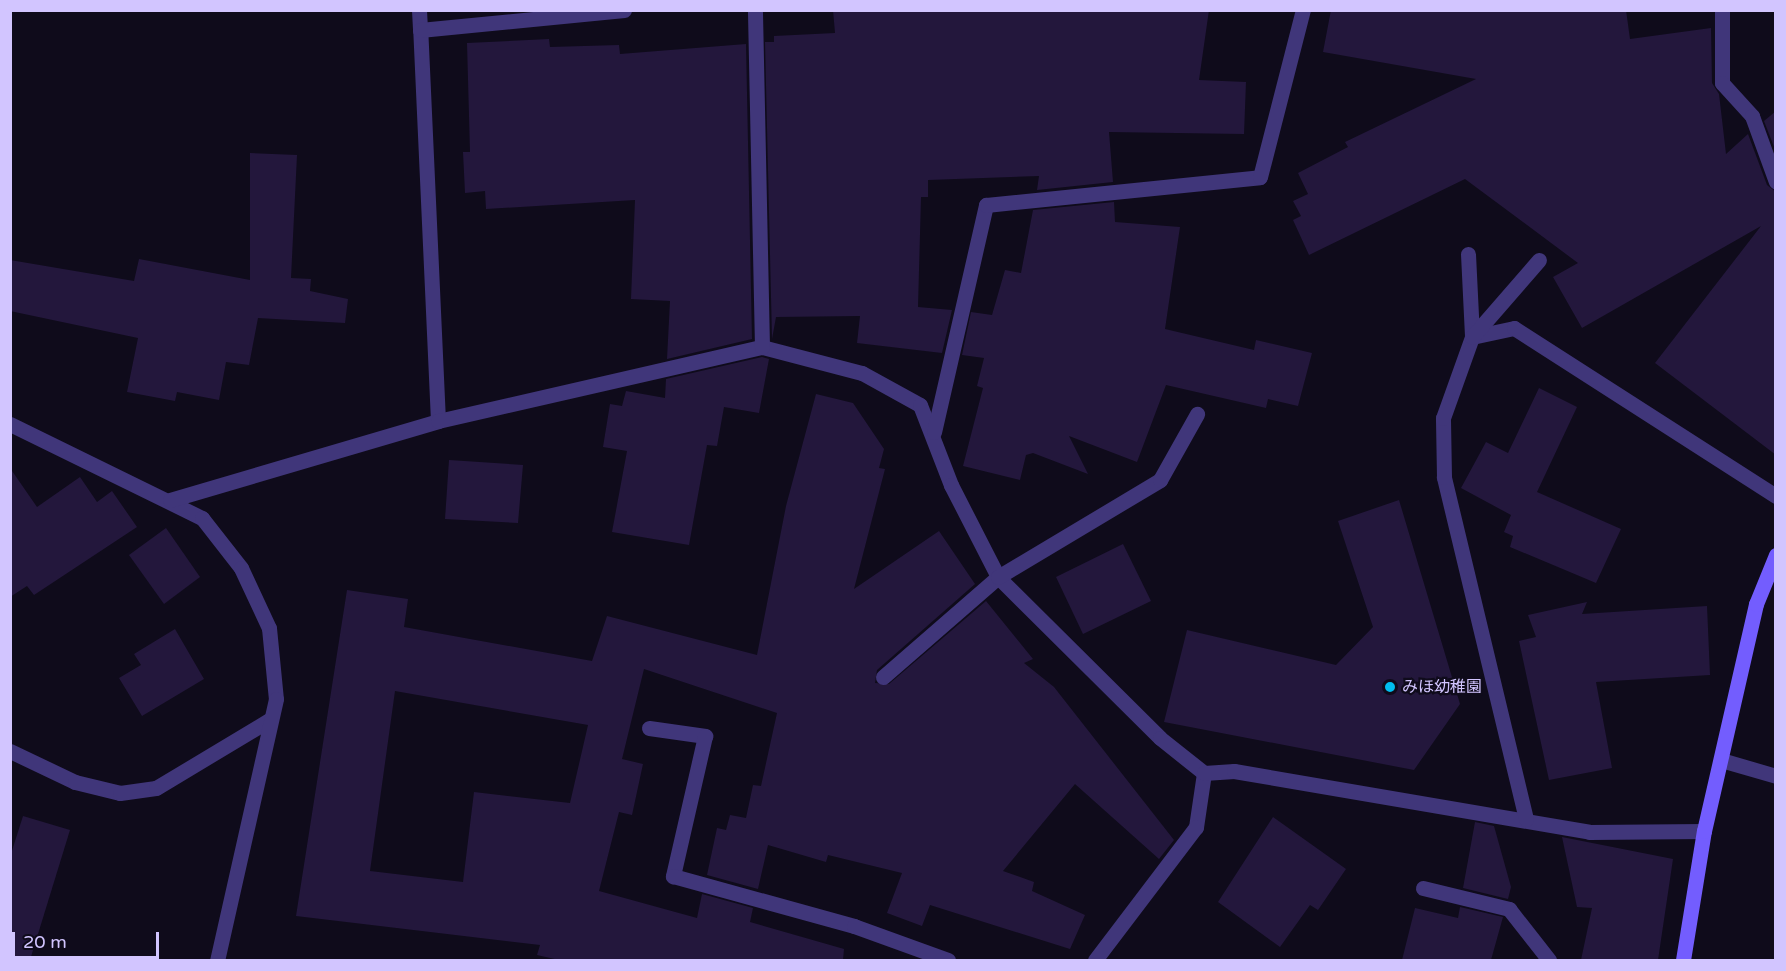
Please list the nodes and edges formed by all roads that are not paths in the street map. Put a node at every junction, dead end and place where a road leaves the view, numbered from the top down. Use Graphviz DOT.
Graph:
graph roads {
  1 [pos="419,10"];
  2 [pos="624,10"];
  3 [pos="755,10"];
  4 [pos="1304,10"];
  5 [pos="1722,10"];
  6 [pos="420,30"];
  7 [pos="1776,182"];
  8 [pos="1468,254"];
  9 [pos="1539,260"];
  10 [pos="1472,337"];
  11 [pos="762,347"];
  12 [pos="1197,414"];
  13 [pos="438,421"];
  14 [pos="10,424"];
  15 [pos="934,432"];
  16 [pos="1776,496"];
  17 [pos="170,500"];
  18 [pos="1776,555"];
  19 [pos="998,577"];
  20 [pos="884,676"];
  21 [pos="271,719"];
  22 [pos="649,728"];
  23 [pos="10,751"];
  24 [pos="1720,760"];
  25 [pos="1204,773"];
  26 [pos="1776,776"];
  27 [pos="1526,819"];
  28 [pos="1704,831"];
  29 [pos="1423,888"];
  30 [pos="217,960"];
  31 [pos="948,960"];
  32 [pos="1095,960"];
  33 [pos="1549,960"];
  34 [pos="1683,960"];
  1 -- 6 [label="street"];
  2 -- 6 [label="street"];
  3 -- 11 [label="street"];
  4 -- 15 [label="street"];
  5 -- 7 [label="street"];
  6 -- 13 [label="street"];
  8 -- 10 [label="street"];
  9 -- 10 [label="street"];
  10 -- 16 [label="street"];
  10 -- 27 [label="street"];
  11 -- 13 [label="street"];
  11 -- 15 [label="street"];
  12 -- 19 [label="street"];
  13 -- 17 [label="street"];
  14 -- 17 [label="street"];
  15 -- 19 [label="street"];
  17 -- 21 [label="street"];
  18 -- 24 [label="street"];
  19 -- 20 [label="street"];
  19 -- 25 [label="street"];
  21 -- 23 [label="street"];
  21 -- 30 [label="street"];
  22 -- 31 [label="street"];
  24 -- 26 [label="street"];
  24 -- 28 [label="street"];
  25 -- 27 [label="street"];
  25 -- 32 [label="street"];
  27 -- 28 [label="street"];
  28 -- 34 [label="street"];
  29 -- 33 [label="street"];
}
